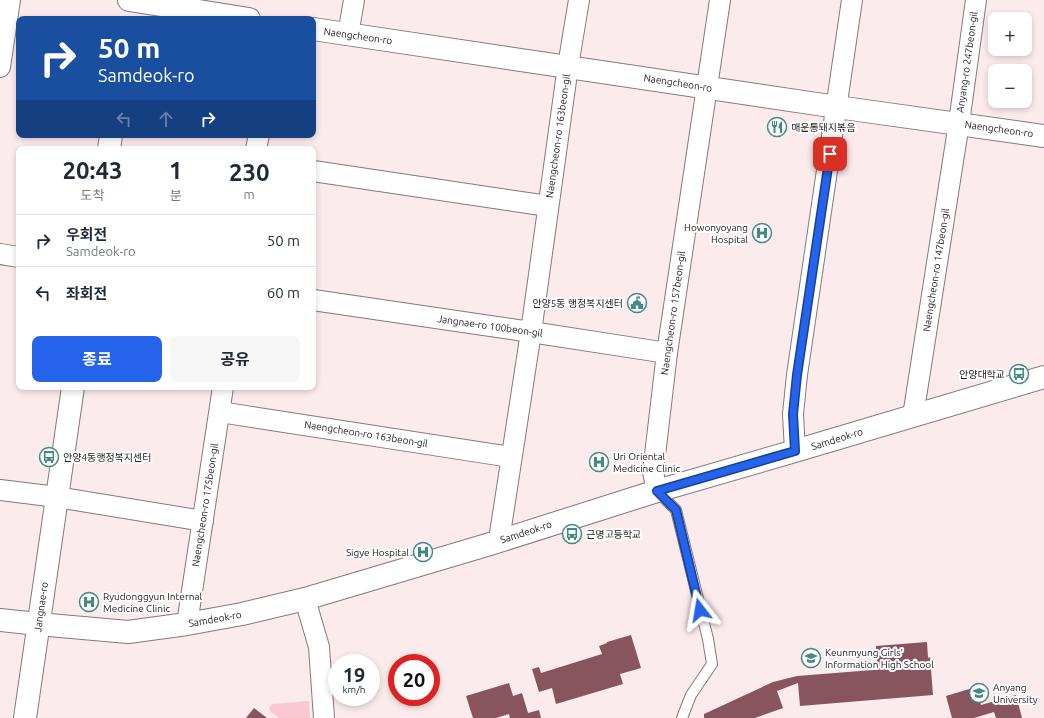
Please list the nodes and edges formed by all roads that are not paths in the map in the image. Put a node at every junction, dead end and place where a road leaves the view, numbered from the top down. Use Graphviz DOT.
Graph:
graph roads {
  1 [pos="10,0"];
  2 [pos="129,0"];
  3 [pos="132,0"];
  4 [pos="354,0"];
  5 [pos="579,0"];
  6 [pos="720,0"];
  7 [pos="852,0"];
  8 [pos="976,0"];
  9 [pos="129,16"];
  10 [pos="231,16"];
  11 [pos="316,30"];
  12 [pos="348,35"];
  13 [pos="568,66"];
  14 [pos="0,67"];
  15 [pos="707,87"];
  16 [pos="837,107"];
  17 [pos="959,124"];
  18 [pos="1044,136"];
  19 [pos="316,171"];
  20 [pos="548,206"];
  21 [pos="0,254"];
  22 [pos="16,257"];
  23 [pos="316,300"];
  24 [pos="530,332"];
  25 [pos="667,353"];
  26 [pos="1044,377"];
  27 [pos="73,390"];
  28 [pos="224,390"];
  29 [pos="220,412"];
  30 [pos="913,416"];
  31 [pos="795,451"];
  32 [pos="511,457"];
  33 [pos="0,490"];
  34 [pos="657,491"];
  35 [pos="57,497"];
  36 [pos="203,521"];
  37 [pos="499,540"];
  38 [pos="305,598"];
  39 [pos="0,620"];
  40 [pos="38,624"];
  41 [pos="187,624"];
  42 [pos="25,718"];
  43 [pos="324,718"];
  44 [pos="682,718"];
  1 -- 14 [label="street"];
  2 -- 3 [label="street"];
  3 -- 9 [label="street"];
  3 -- 10 [label="street"];
  4 -- 12 [label="street"];
  5 -- 13 [label="street, Naengcheon-ro 163beon-gil"];
  6 -- 15 [label="street, Naengcheon-ro 157beon-gil"];
  7 -- 16 [label="street"];
  8 -- 17 [label="street, Anyang-ro 247beon-gil"];
  11 -- 12 [label="street, Naengcheon-ro"];
  12 -- 13 [label="street, Naengcheon-ro"];
  13 -- 15 [label="street, Naengcheon-ro"];
  13 -- 20 [label="street, Naengcheon-ro 163beon-gil"];
  15 -- 16 [label="street, Naengcheon-ro"];
  15 -- 25 [label="street, Naengcheon-ro 157beon-gil"];
  16 -- 17 [label="street, Naengcheon-ro"];
  16 -- 31 [label="street"];
  17 -- 18 [label="street, Naengcheon-ro"];
  17 -- 30 [label="street, Naengcheon-ro 147beon-gil"];
  19 -- 20 [label="street, Naengcheon-ro 163beon-gil"];
  20 -- 24 [label="street, Naengcheon-ro 163beon-gil"];
  21 -- 22 [label="street"];
  23 -- 24 [label="street, Jangnae-ro 100beon-gil"];
  24 -- 25 [label="street, Jangnae-ro 100beon-gil"];
  24 -- 32 [label="street, Naengcheon-ro 163beon-gil"];
  25 -- 34 [label="street, Naengcheon-ro 157beon-gil"];
  26 -- 30 [label="street, Samdeok-ro"];
  27 -- 35 [label="street, Jangnae-ro"];
  28 -- 29 [label="street, Naengcheon-ro 175beon-gil"];
  29 -- 32 [label="street, Naengcheon-ro 163beon-gil"];
  29 -- 36 [label="street, Naengcheon-ro 175beon-gil"];
  30 -- 31 [label="street, Samdeok-ro"];
  31 -- 34 [label="street, Samdeok-ro"];
  32 -- 37 [label="street, Naengcheon-ro 163beon-gil"];
  33 -- 35 [label="street"];
  34 -- 37 [label="street, Samdeok-ro"];
  34 -- 44 [label="lane"];
  35 -- 36 [label="street"];
  35 -- 40 [label="street, Jangnae-ro"];
  36 -- 41 [label="street, Naengcheon-ro 175beon-gil"];
  37 -- 38 [label="street, Samdeok-ro"];
  38 -- 41 [label="street, Samdeok-ro"];
  38 -- 43 [label="street"];
  39 -- 40 [label="street, Samdeok-ro"];
  40 -- 41 [label="street, Samdeok-ro"];
  40 -- 42 [label="street, Jangnae-ro"];
}
